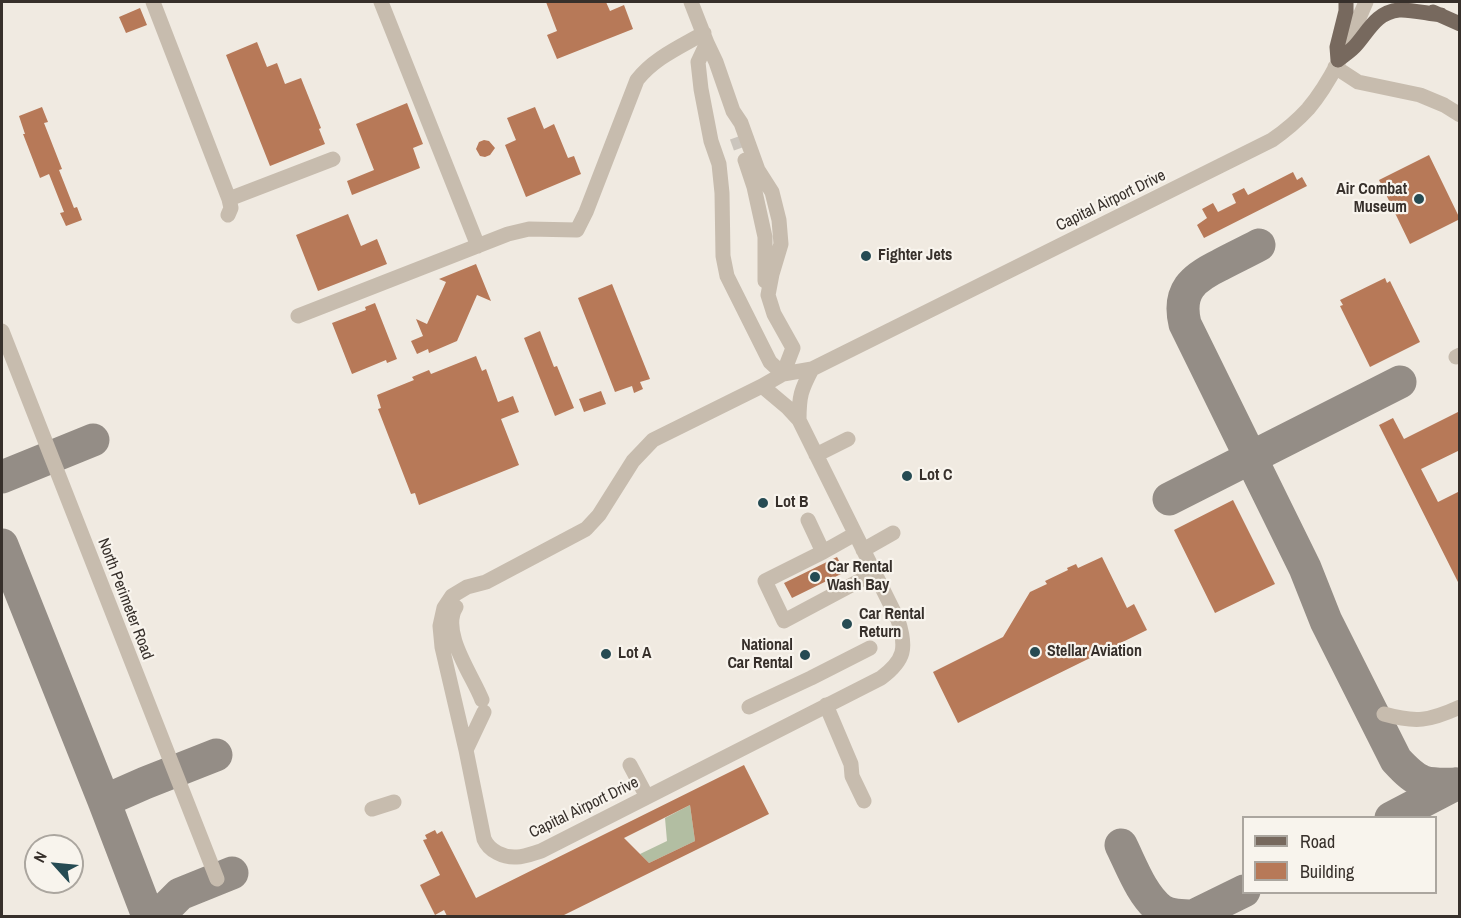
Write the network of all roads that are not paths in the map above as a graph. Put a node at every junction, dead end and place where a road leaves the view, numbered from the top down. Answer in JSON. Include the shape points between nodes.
{"nodes":[{"id":1,"x":153,"y":2,"type":"edge"},
{"id":2,"x":381,"y":2,"type":"edge"},
{"id":3,"x":691,"y":2,"type":"edge"},
{"id":4,"x":1346,"y":2,"type":"edge"},
{"id":5,"x":1366,"y":2,"type":"edge"},
{"id":6,"x":1408,"y":2,"type":"edge"},
{"id":7,"x":1441,"y":15,"type":"junction"},
{"id":8,"x":1460,"y":24,"type":"edge"},
{"id":9,"x":705,"y":38,"type":"junction"},
{"id":10,"x":1337,"y":63,"type":"junction"},
{"id":11,"x":733,"y":111,"type":"junction"},
{"id":12,"x":1460,"y":115,"type":"edge"},
{"id":13,"x":333,"y":159,"type":"dead end"},
{"id":14,"x":754,"y":171,"type":"junction"},
{"id":15,"x":721,"y":183,"type":"junction"},
{"id":16,"x":229,"y":199,"type":"junction"},
{"id":17,"x":228,"y":215,"type":"dead end"},
{"id":18,"x":478,"y":246,"type":"junction"},
{"id":19,"x":298,"y":316,"type":"dead end"},
{"id":20,"x":2,"y":331,"type":"edge"},
{"id":21,"x":784,"y":332,"type":"junction"},
{"id":22,"x":760,"y":342,"type":"junction"},
{"id":23,"x":812,"y":369,"type":"junction"},
{"id":24,"x":783,"y":374,"type":"junction"},
{"id":25,"x":762,"y":386,"type":"junction"},
{"id":26,"x":799,"y":420,"type":"junction"},
{"id":27,"x":848,"y":439,"type":"dead end"},
{"id":28,"x":816,"y":455,"type":"junction"},
{"id":29,"x":808,"y":519,"type":"dead end"},
{"id":30,"x":893,"y":533,"type":"dead end"},
{"id":31,"x":855,"y":534,"type":"junction"},
{"id":32,"x":863,"y":550,"type":"junction"},
{"id":33,"x":823,"y":552,"type":"junction"},
{"id":34,"x":874,"y":573,"type":"junction"},
{"id":35,"x":486,"y":582,"type":"junction"},
{"id":36,"x":870,"y":648,"type":"dead end"},
{"id":37,"x":826,"y":705,"type":"junction"},
{"id":38,"x":749,"y":706,"type":"dead end"},
{"id":39,"x":1460,"y":707,"type":"edge"},
{"id":40,"x":1384,"y":714,"type":"dead end"},
{"id":41,"x":466,"y":750,"type":"junction"},
{"id":42,"x":630,"y":765,"type":"dead end"},
{"id":43,"x":647,"y":797,"type":"junction"},
{"id":44,"x":864,"y":801,"type":"dead end"},
{"id":45,"x":394,"y":802,"type":"dead end"},
{"id":46,"x":372,"y":809,"type":"dead end"},
{"id":47,"x":217,"y":879,"type":"dead end"}],
"edges":[{"from":1,"to":16,"type":"street"},
{"from":2,"to":18,"type":"street"},
{"from":3,"to":9,"type":"street"},
{"from":4,"to":10,"type":"main road"},
{"from":5,"to":10,"type":"street","name":"Capital Airport Drive"},
{"from":6,"to":7,"type":"main road"},
{"from":7,"to":8,"type":"main road"},
{"from":7,"to":10,"type":"main road","via":[[1400,10],[1387,13]]},
{"from":9,"to":11,"type":"street"},
{"from":9,"to":15,"type":"street","via":[[698,62]]},
{"from":9,"to":18,"type":"street","via":[[654,62],[637,80],[577,230],[529,229]]},
{"from":10,"to":12,"type":"street","via":[[1358,82],[1420,95]]},
{"from":10,"to":23,"type":"street","name":"Capital Airport Drive","via":[[1307,110],[1272,140]]},
{"from":11,"to":14,"type":"street","via":[[741,123]]},
{"from":11,"to":14,"type":"street","via":[[734,128]]},
{"from":13,"to":16,"type":"street"},
{"from":14,"to":15,"type":"street","via":[[735,165],[728,168]]},
{"from":14,"to":21,"type":"street","via":[[772,192],[779,220],[781,244],[768,295]]},
{"from":15,"to":22,"type":"street","via":[[723,256],[728,276]]},
{"from":16,"to":17,"type":"street"},
{"from":18,"to":19,"type":"street"},
{"from":20,"to":47,"type":"street","name":"North Perimeter Road"},
{"from":21,"to":22,"type":"street","via":[[768,331]]},
{"from":21,"to":24,"type":"street","via":[[793,348]]},
{"from":22,"to":24,"type":"street","via":[[770,362]]},
{"from":23,"to":24,"type":"street","name":"Capital Airport Drive"},
{"from":23,"to":26,"type":"street","via":[[799,399]]},
{"from":24,"to":25,"type":"street","name":"Capital Airport Drive"},
{"from":25,"to":26,"type":"street","name":"Capital Airport Drive"},
{"from":25,"to":35,"type":"street","name":"Capital Airport Drive","via":[[653,440],[633,461],[586,529]]},
{"from":26,"to":28,"type":"street","name":"Capital Airport Drive"},
{"from":27,"to":28,"type":"street"},
{"from":28,"to":31,"type":"street","name":"Capital Airport Drive"},
{"from":29,"to":33,"type":"street"},
{"from":30,"to":32,"type":"street"},
{"from":31,"to":32,"type":"street","name":"Capital Airport Drive"},
{"from":31,"to":33,"type":"street"},
{"from":32,"to":34,"type":"street","name":"Capital Airport Drive"},
{"from":33,"to":34,"type":"street","via":[[765,581],[784,621]]},
{"from":34,"to":37,"type":"street","name":"Capital Airport Drive","via":[[898,620],[904,640],[902,653],[880,678]]},
{"from":35,"to":41,"type":"street","via":[[458,603],[451,617],[454,639],[483,706]]},
{"from":35,"to":41,"type":"street","name":"Capital Airport Drive","via":[[452,596],[440,626]]},
{"from":36,"to":38,"type":"street"},
{"from":37,"to":43,"type":"street","name":"Capital Airport Drive"},
{"from":37,"to":44,"type":"street"},
{"from":39,"to":40,"type":"street","via":[[1432,719]]},
{"from":41,"to":43,"type":"street","name":"Capital Airport Drive","via":[[484,838],[497,853],[517,857],[541,851]]},
{"from":42,"to":43,"type":"street"},
{"from":45,"to":46,"type":"street"}]}
